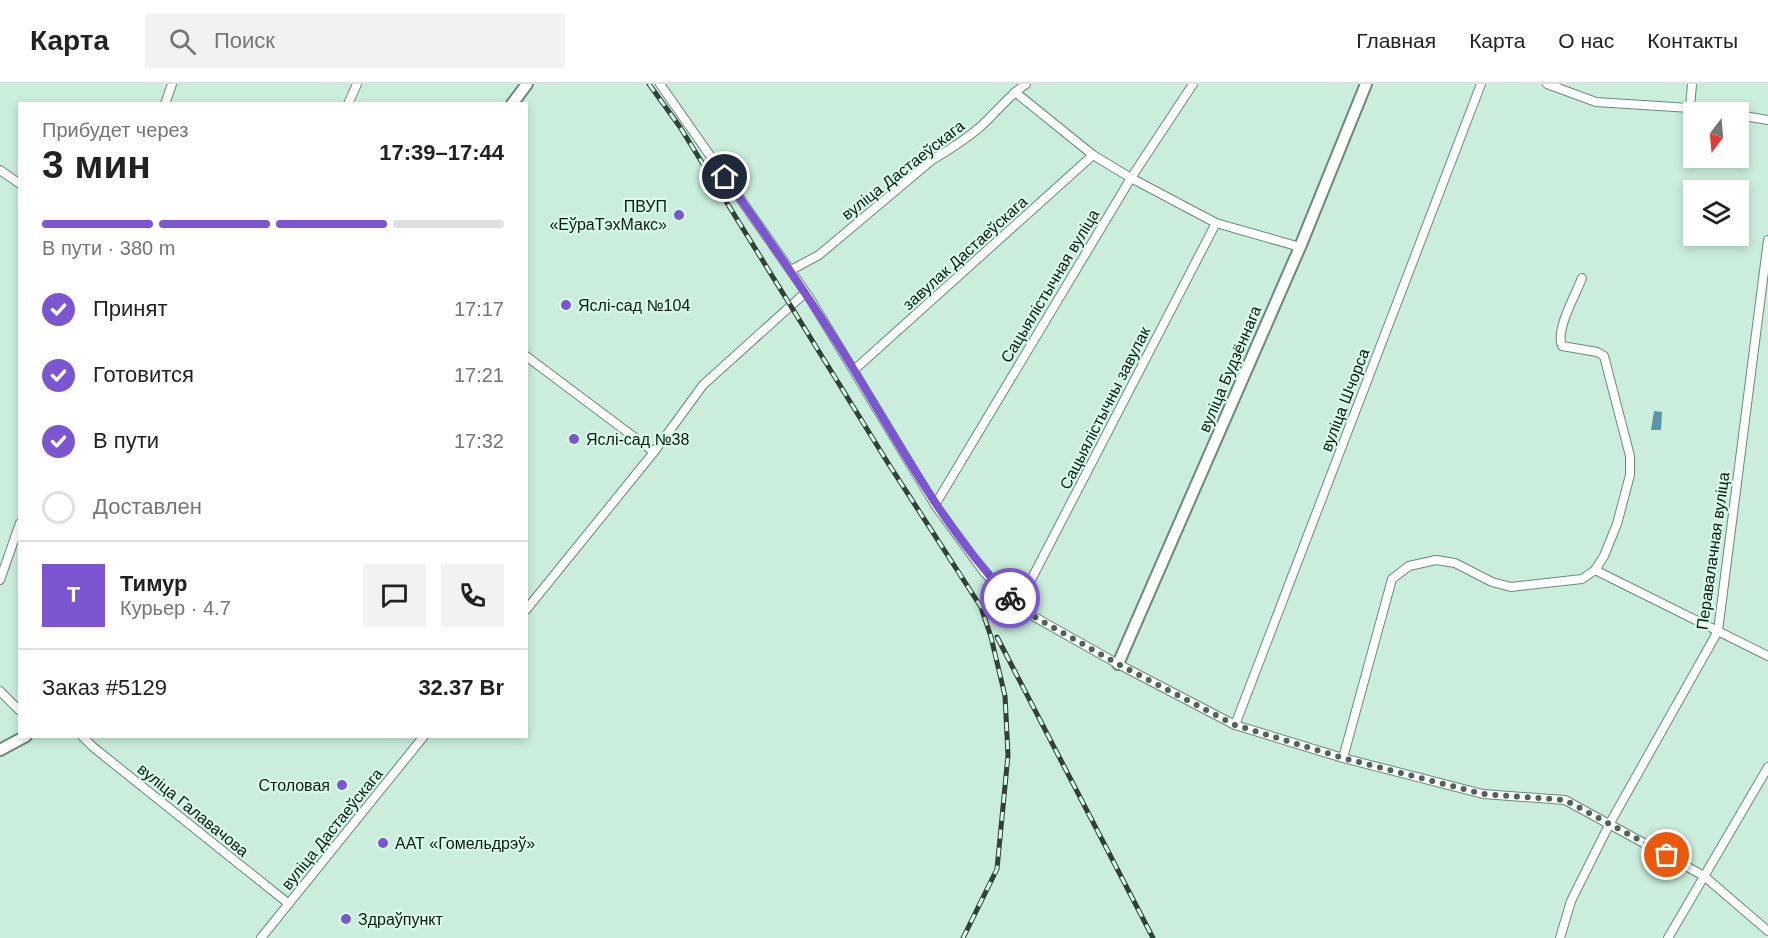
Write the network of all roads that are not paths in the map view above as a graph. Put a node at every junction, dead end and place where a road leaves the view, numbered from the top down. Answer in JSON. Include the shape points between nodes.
{"nodes":[{"id":1,"x":172,"y":84,"type":"edge"},
{"id":2,"x":357,"y":84,"type":"edge"},
{"id":3,"x":527,"y":84,"type":"edge"},
{"id":4,"x":660,"y":84,"type":"edge"},
{"id":5,"x":1026,"y":84,"type":"edge"},
{"id":6,"x":1193,"y":84,"type":"edge"},
{"id":7,"x":1366,"y":84,"type":"edge"},
{"id":8,"x":1481,"y":84,"type":"edge"},
{"id":9,"x":1546,"y":84,"type":"edge"},
{"id":10,"x":1692,"y":84,"type":"edge"},
{"id":11,"x":1015,"y":92,"type":"junction"},
{"id":12,"x":166,"y":102,"type":"edge"},
{"id":13,"x":349,"y":102,"type":"edge"},
{"id":14,"x":514,"y":102,"type":"edge"},
{"id":15,"x":1690,"y":102,"type":"edge"},
{"id":16,"x":1683,"y":108,"type":"edge"},
{"id":17,"x":1749,"y":116,"type":"edge"},
{"id":18,"x":1767,"y":118,"type":"edge"},
{"id":19,"x":1093,"y":155,"type":"junction"},
{"id":20,"x":0,"y":170,"type":"edge"},
{"id":21,"x":1131,"y":178,"type":"junction"},
{"id":22,"x":18,"y":183,"type":"edge"},
{"id":23,"x":1216,"y":223,"type":"junction"},
{"id":24,"x":1768,"y":240,"type":"edge"},
{"id":25,"x":1300,"y":247,"type":"junction"},
{"id":26,"x":791,"y":270,"type":"junction"},
{"id":27,"x":1582,"y":278,"type":"dead end"},
{"id":28,"x":807,"y":295,"type":"junction"},
{"id":29,"x":528,"y":358,"type":"edge"},
{"id":30,"x":854,"y":370,"type":"junction"},
{"id":31,"x":654,"y":452,"type":"junction"},
{"id":32,"x":935,"y":505,"type":"junction"},
{"id":33,"x":18,"y":529,"type":"edge"},
{"id":34,"x":1595,"y":570,"type":"junction"},
{"id":35,"x":0,"y":580,"type":"edge"},
{"id":36,"x":1017,"y":607,"type":"junction"},
{"id":37,"x":528,"y":608,"type":"edge"},
{"id":38,"x":1718,"y":631,"type":"junction"},
{"id":39,"x":1768,"y":656,"type":"edge"},
{"id":40,"x":1118,"y":664,"type":"junction"},
{"id":41,"x":0,"y":691,"type":"edge"},
{"id":42,"x":18,"y":709,"type":"edge"},
{"id":43,"x":1235,"y":725,"type":"junction"},
{"id":44,"x":22,"y":738,"type":"edge"},
{"id":45,"x":84,"y":738,"type":"edge"},
{"id":46,"x":422,"y":738,"type":"edge"},
{"id":47,"x":0,"y":750,"type":"edge"},
{"id":48,"x":1343,"y":758,"type":"junction"},
{"id":49,"x":1768,"y":767,"type":"edge"},
{"id":50,"x":1610,"y":823,"type":"junction"},
{"id":51,"x":1704,"y":876,"type":"junction"},
{"id":52,"x":289,"y":904,"type":"junction"},
{"id":53,"x":1768,"y":931,"type":"edge"},
{"id":54,"x":261,"y":938,"type":"edge"},
{"id":55,"x":1560,"y":938,"type":"edge"},
{"id":56,"x":1668,"y":938,"type":"edge"}],
"edges":[{"from":1,"to":12,"type":"street"},
{"from":2,"to":13,"type":"street"},
{"from":3,"to":14,"type":"street"},
{"from":4,"to":26,"type":"street"},
{"from":5,"to":11,"type":"street","name":"вуліца Дастаеўскага"},
{"from":6,"to":21,"type":"street","name":"Сацыялістычная вуліца"},
{"from":7,"to":25,"type":"street","name":"вуліца Будзённага"},
{"from":8,"to":43,"type":"street","name":"вуліца Шчорса"},
{"from":9,"to":16,"type":"street","via":[[1596,102]]},
{"from":10,"to":15,"type":"street"},
{"from":11,"to":19,"type":"street"},
{"from":11,"to":26,"type":"street","name":"вуліца Дастаеўскага","via":[[981,126],[932,160],[819,255]]},
{"from":17,"to":18,"type":"street"},
{"from":19,"to":21,"type":"street"},
{"from":19,"to":30,"type":"street","name":"завулак Дастаеўскага"},
{"from":20,"to":22,"type":"street"},
{"from":21,"to":23,"type":"street"},
{"from":21,"to":32,"type":"street","name":"Сацыялістычная вуліца"},
{"from":23,"to":25,"type":"street"},
{"from":23,"to":36,"type":"street","name":"Сацыялістычны завулак"},
{"from":24,"to":38,"type":"street","name":"Перавалачная вуліца"},
{"from":25,"to":40,"type":"street","name":"вуліца Будзённага"},
{"from":26,"to":28,"type":"street"},
{"from":27,"to":34,"type":"street","via":[[1559,340],[1562,346],[1604,356],[1630,456],[1630,475],[1617,524]]},
{"from":28,"to":30,"type":"street"},
{"from":28,"to":31,"type":"street","via":[[703,385]]},
{"from":29,"to":31,"type":"street"},
{"from":30,"to":32,"type":"street"},
{"from":31,"to":37,"type":"street"},
{"from":32,"to":36,"type":"street","via":[[984,572]]},
{"from":33,"to":35,"type":"street"},
{"from":34,"to":38,"type":"street"},
{"from":34,"to":48,"type":"street","via":[[1582,579],[1511,587],[1455,563],[1436,560],[1409,566],[1392,579]]},
{"from":36,"to":40,"type":"street"},
{"from":38,"to":39,"type":"street"},
{"from":38,"to":50,"type":"street","name":"Перавалачная вуліца"},
{"from":40,"to":43,"type":"street"},
{"from":41,"to":42,"type":"street"},
{"from":43,"to":48,"type":"street"},
{"from":44,"to":47,"type":"street"},
{"from":45,"to":52,"type":"street","name":"вуліца Галавачова"},
{"from":46,"to":52,"type":"street","name":"вуліца Дастаеўскага"},
{"from":48,"to":50,"type":"street","via":[[1483,794],[1565,800]]},
{"from":49,"to":51,"type":"street"},
{"from":50,"to":51,"type":"street"},
{"from":50,"to":55,"type":"street","name":"Перавалачная вуліца","via":[[1571,901]]},
{"from":51,"to":53,"type":"street"},
{"from":51,"to":56,"type":"street"},
{"from":52,"to":54,"type":"street","name":"вуліца Дастаеўскага"}]}
